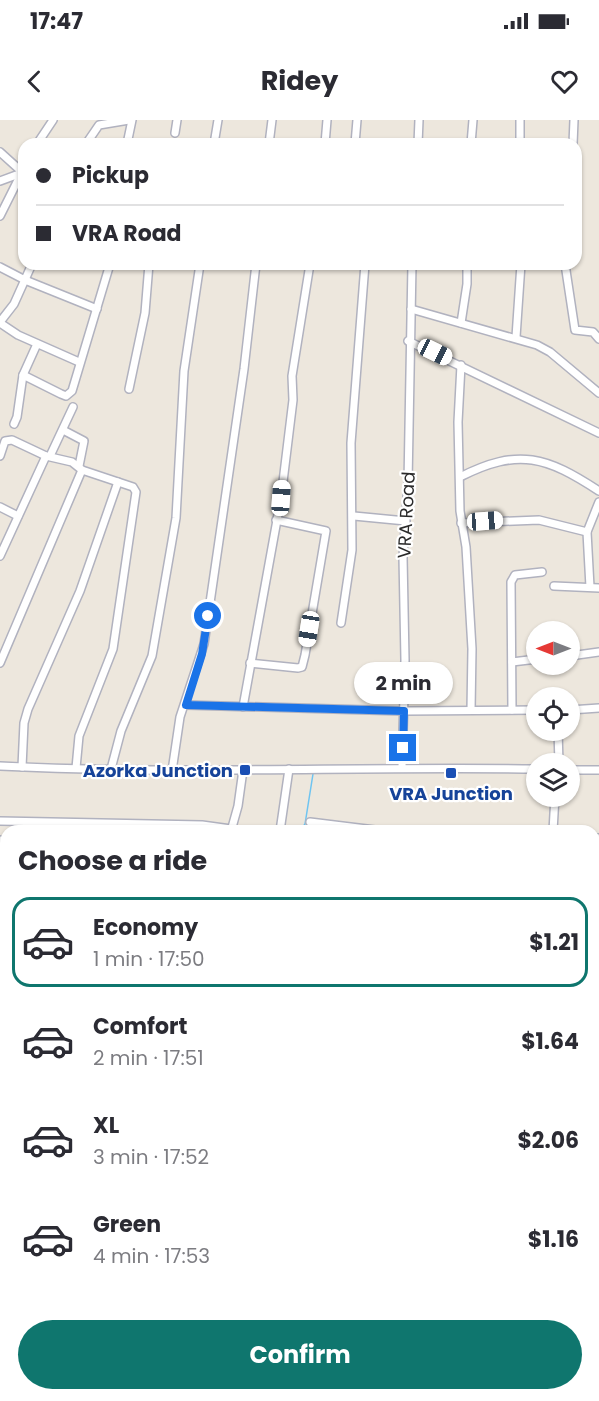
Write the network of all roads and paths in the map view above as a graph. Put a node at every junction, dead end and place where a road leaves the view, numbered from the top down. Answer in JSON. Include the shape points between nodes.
{"nodes":[{"id":1,"x":53,"y":120,"type":"edge"},
{"id":2,"x":130,"y":120,"type":"edge"},
{"id":3,"x":177,"y":120,"type":"edge"},
{"id":4,"x":218,"y":120,"type":"edge"},
{"id":5,"x":272,"y":120,"type":"edge"},
{"id":6,"x":327,"y":120,"type":"edge"},
{"id":7,"x":357,"y":120,"type":"edge"},
{"id":8,"x":419,"y":120,"type":"edge"},
{"id":9,"x":473,"y":120,"type":"edge"},
{"id":10,"x":520,"y":120,"type":"edge"},
{"id":11,"x":574,"y":120,"type":"edge"},
{"id":12,"x":175,"y":133,"type":"dead end"},
{"id":13,"x":41,"y":138,"type":"edge"},
{"id":14,"x":90,"y":138,"type":"edge"},
{"id":15,"x":128,"y":138,"type":"edge"},
{"id":16,"x":215,"y":138,"type":"edge"},
{"id":17,"x":270,"y":138,"type":"edge"},
{"id":18,"x":326,"y":138,"type":"edge"},
{"id":19,"x":356,"y":138,"type":"edge"},
{"id":20,"x":418,"y":138,"type":"edge"},
{"id":21,"x":472,"y":138,"type":"edge"},
{"id":22,"x":520,"y":138,"type":"edge"},
{"id":23,"x":573,"y":138,"type":"edge"},
{"id":24,"x":0,"y":152,"type":"edge"},
{"id":25,"x":18,"y":169,"type":"edge"},
{"id":26,"x":18,"y":173,"type":"edge"},
{"id":27,"x":18,"y":178,"type":"edge"},
{"id":28,"x":0,"y":181,"type":"edge"},
{"id":29,"x":0,"y":216,"type":"edge"},
{"id":30,"x":0,"y":267,"type":"edge"},
{"id":31,"x":29,"y":270,"type":"edge"},
{"id":32,"x":108,"y":270,"type":"edge"},
{"id":33,"x":149,"y":270,"type":"edge"},
{"id":34,"x":199,"y":270,"type":"edge"},
{"id":35,"x":255,"y":270,"type":"edge"},
{"id":36,"x":309,"y":270,"type":"edge"},
{"id":37,"x":364,"y":270,"type":"edge"},
{"id":38,"x":412,"y":270,"type":"edge"},
{"id":39,"x":467,"y":270,"type":"edge"},
{"id":40,"x":521,"y":270,"type":"edge"},
{"id":41,"x":566,"y":270,"type":"edge"},
{"id":42,"x":25,"y":280,"type":"junction"},
{"id":43,"x":97,"y":309,"type":"junction"},
{"id":44,"x":411,"y":309,"type":"junction"},
{"id":45,"x":0,"y":322,"type":"edge"},
{"id":46,"x":461,"y":323,"type":"junction"},
{"id":47,"x":516,"y":337,"type":"junction"},
{"id":48,"x":599,"y":339,"type":"edge"},
{"id":49,"x":408,"y":341,"type":"junction"},
{"id":50,"x":37,"y":344,"type":"junction"},
{"id":51,"x":79,"y":362,"type":"junction"},
{"id":52,"x":461,"y":365,"type":"junction"},
{"id":53,"x":23,"y":375,"type":"junction"},
{"id":54,"x":129,"y":389,"type":"dead end"},
{"id":55,"x":599,"y":393,"type":"edge"},
{"id":56,"x":73,"y":407,"type":"dead end"},
{"id":57,"x":14,"y":424,"type":"dead end"},
{"id":58,"x":63,"y":430,"type":"junction"},
{"id":59,"x":599,"y":433,"type":"edge"},
{"id":60,"x":0,"y":456,"type":"edge"},
{"id":61,"x":48,"y":456,"type":"junction"},
{"id":62,"x":80,"y":468,"type":"junction"},
{"id":63,"x":460,"y":477,"type":"junction"},
{"id":64,"x":118,"y":482,"type":"junction"},
{"id":65,"x":599,"y":491,"type":"edge"},
{"id":66,"x":599,"y":502,"type":"edge"},
{"id":67,"x":0,"y":507,"type":"edge"},
{"id":68,"x":18,"y":516,"type":"junction"},
{"id":69,"x":354,"y":516,"type":"junction"},
{"id":70,"x":276,"y":520,"type":"junction"},
{"id":71,"x":406,"y":521,"type":"junction"},
{"id":72,"x":461,"y":523,"type":"junction"},
{"id":73,"x":587,"y":532,"type":"junction"},
{"id":74,"x":0,"y":556,"type":"edge"},
{"id":75,"x":542,"y":572,"type":"dead end"},
{"id":76,"x":554,"y":586,"type":"dead end"},
{"id":77,"x":590,"y":587,"type":"junction"},
{"id":78,"x":599,"y":588,"type":"edge"},
{"id":79,"x":341,"y":622,"type":"dead end"},
{"id":80,"x":599,"y":652,"type":"edge"},
{"id":81,"x":580,"y":655,"type":"edge"},
{"id":82,"x":526,"y":660,"type":"edge"},
{"id":83,"x":512,"y":662,"type":"junction"},
{"id":84,"x":0,"y":663,"type":"edge"},
{"id":85,"x":250,"y":663,"type":"junction"},
{"id":86,"x":186,"y":705,"type":"junction"},
{"id":87,"x":243,"y":708,"type":"junction"},
{"id":88,"x":599,"y":708,"type":"edge"},
{"id":89,"x":580,"y":709,"type":"edge"},
{"id":90,"x":471,"y":710,"type":"junction"},
{"id":91,"x":512,"y":710,"type":"junction"},
{"id":92,"x":526,"y":710,"type":"edge"},
{"id":93,"x":404,"y":711,"type":"junction"},
{"id":94,"x":0,"y":766,"type":"edge"},
{"id":95,"x":22,"y":766,"type":"junction"},
{"id":96,"x":402,"y":767,"type":"junction"},
{"id":97,"x":76,"y":768,"type":"junction"},
{"id":98,"x":111,"y":769,"type":"junction"},
{"id":99,"x":289,"y":769,"type":"junction"},
{"id":100,"x":526,"y":769,"type":"edge"},
{"id":101,"x":243,"y":770,"type":"junction"},
{"id":102,"x":580,"y":770,"type":"edge"},
{"id":103,"x":599,"y":770,"type":"edge"},
{"id":104,"x":172,"y":771,"type":"junction"},
{"id":105,"x":554,"y":807,"type":"edge"},
{"id":106,"x":0,"y":821,"type":"edge"},
{"id":107,"x":310,"y":822,"type":"dead end"},
{"id":108,"x":202,"y":825,"type":"edge"},
{"id":109,"x":232,"y":825,"type":"edge"},
{"id":110,"x":281,"y":825,"type":"edge"},
{"id":111,"x":334,"y":825,"type":"edge"},
{"id":112,"x":553,"y":825,"type":"edge"}],
"edges":[{"from":1,"to":13,"type":"street"},
{"from":2,"to":14,"type":"street","via":[[99,125]]},
{"from":2,"to":15,"type":"street"},
{"from":3,"to":12,"type":"street"},
{"from":4,"to":16,"type":"street"},
{"from":5,"to":17,"type":"street"},
{"from":6,"to":18,"type":"street"},
{"from":7,"to":19,"type":"street"},
{"from":8,"to":20,"type":"street"},
{"from":9,"to":21,"type":"street"},
{"from":10,"to":22,"type":"street"},
{"from":11,"to":23,"type":"street"},
{"from":24,"to":25,"type":"street"},
{"from":26,"to":28,"type":"street"},
{"from":27,"to":29,"type":"street"},
{"from":30,"to":42,"type":"street"},
{"from":31,"to":42,"type":"street"},
{"from":32,"to":43,"type":"street"},
{"from":33,"to":54,"type":"street"},
{"from":34,"to":98,"type":"street","via":[[184,370],[176,518],[152,656],[121,731]]},
{"from":35,"to":86,"type":"street","via":[[204,644]]},
{"from":36,"to":70,"type":"street","via":[[292,376],[290,430]]},
{"from":37,"to":69,"type":"street","via":[[351,442]]},
{"from":38,"to":44,"type":"street","name":"VRA Road"},
{"from":39,"to":46,"type":"street"},
{"from":40,"to":47,"type":"street"},
{"from":41,"to":48,"type":"street","via":[[574,330],[593,332]]},
{"from":42,"to":43,"type":"street"},
{"from":42,"to":45,"type":"street"},
{"from":43,"to":51,"type":"street"},
{"from":44,"to":46,"type":"street"},
{"from":44,"to":49,"type":"street","name":"VRA Road"},
{"from":45,"to":50,"type":"street"},
{"from":46,"to":47,"type":"street"},
{"from":47,"to":55,"type":"street","via":[[550,352]]},
{"from":49,"to":52,"type":"street"},
{"from":49,"to":71,"type":"street","name":"VRA Road"},
{"from":50,"to":51,"type":"street"},
{"from":50,"to":53,"type":"street"},
{"from":51,"to":53,"type":"street","via":[[72,391],[66,396]]},
{"from":52,"to":59,"type":"street"},
{"from":52,"to":63,"type":"street"},
{"from":53,"to":57,"type":"street"},
{"from":56,"to":58,"type":"street"},
{"from":58,"to":61,"type":"street"},
{"from":58,"to":62,"type":"street","via":[[84,441]]},
{"from":60,"to":61,"type":"street","via":[[8,439]]},
{"from":61,"to":62,"type":"street"},
{"from":61,"to":68,"type":"street"},
{"from":62,"to":64,"type":"street"},
{"from":62,"to":84,"type":"street"},
{"from":63,"to":65,"type":"street","via":[[500,463],[535,460],[563,468]]},
{"from":63,"to":72,"type":"street"},
{"from":64,"to":95,"type":"street","via":[[80,591],[28,709]]},
{"from":64,"to":97,"type":"street","via":[[135,489],[136,504],[113,649],[80,736]]},
{"from":66,"to":73,"type":"street"},
{"from":67,"to":68,"type":"street"},
{"from":68,"to":74,"type":"street"},
{"from":69,"to":71,"type":"street"},
{"from":69,"to":79,"type":"street"},
{"from":70,"to":85,"type":"street"},
{"from":70,"to":85,"type":"street","via":[[326,531],[305,655],[302,667],[298,668]]},
{"from":71,"to":93,"type":"street","name":"VRA Road"},
{"from":72,"to":73,"type":"street","via":[[539,520]]},
{"from":72,"to":90,"type":"street","via":[[472,649]]},
{"from":73,"to":77,"type":"street"},
{"from":75,"to":83,"type":"street","via":[[515,575],[512,582]]},
{"from":76,"to":77,"type":"street"},
{"from":77,"to":78,"type":"street"},
{"from":80,"to":81,"type":"street"},
{"from":82,"to":83,"type":"street"},
{"from":83,"to":91,"type":"street"},
{"from":85,"to":87,"type":"street"},
{"from":86,"to":87,"type":"street"},
{"from":86,"to":104,"type":"street","via":[[180,717]]},
{"from":87,"to":93,"type":"street"},
{"from":88,"to":89,"type":"street"},
{"from":90,"to":91,"type":"street"},
{"from":90,"to":93,"type":"street"},
{"from":91,"to":92,"type":"street"},
{"from":93,"to":96,"type":"street","name":"VRA Road"},
{"from":94,"to":95,"type":"street"},
{"from":95,"to":97,"type":"street"},
{"from":96,"to":99,"type":"street"},
{"from":96,"to":100,"type":"street"},
{"from":97,"to":98,"type":"street"},
{"from":98,"to":104,"type":"street"},
{"from":99,"to":101,"type":"street"},
{"from":99,"to":110,"type":"street"},
{"from":101,"to":104,"type":"street"},
{"from":101,"to":109,"type":"street"},
{"from":102,"to":103,"type":"street"},
{"from":105,"to":112,"type":"street"},
{"from":106,"to":108,"type":"street"},
{"from":107,"to":111,"type":"street"}]}
